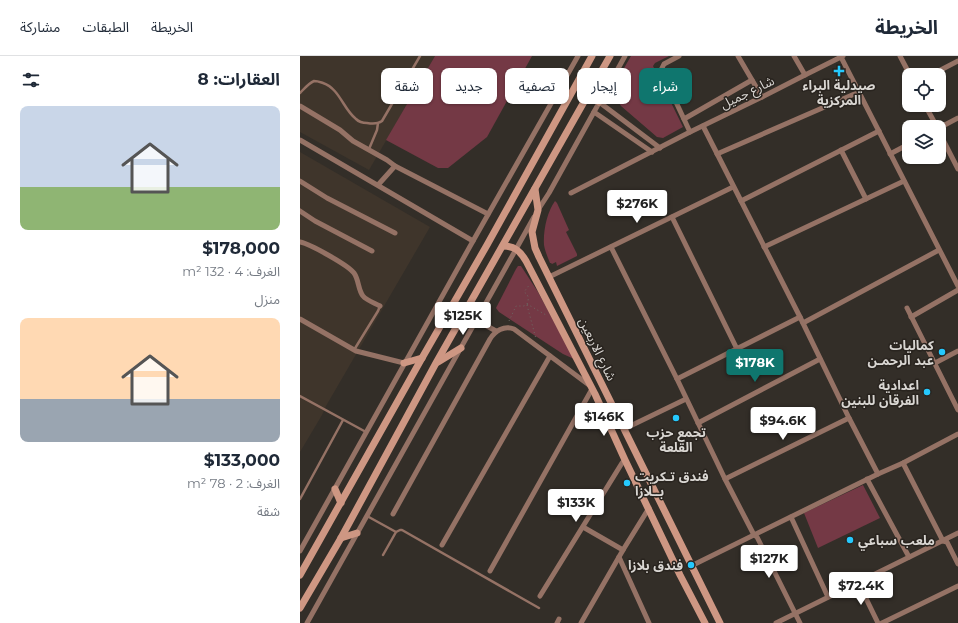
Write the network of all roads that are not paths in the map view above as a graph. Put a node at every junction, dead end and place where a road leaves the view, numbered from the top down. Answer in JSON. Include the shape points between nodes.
{"nodes":[{"id":1,"x":420,"y":56,"type":"edge"},
{"id":2,"x":578,"y":56,"type":"edge"},
{"id":3,"x":592,"y":56,"type":"edge"},
{"id":4,"x":610,"y":56,"type":"edge"},
{"id":5,"x":625,"y":56,"type":"edge"},
{"id":6,"x":679,"y":56,"type":"edge"},
{"id":7,"x":738,"y":56,"type":"edge"},
{"id":8,"x":794,"y":56,"type":"edge"},
{"id":9,"x":842,"y":56,"type":"edge"},
{"id":10,"x":900,"y":56,"type":"edge"},
{"id":11,"x":958,"y":61,"type":"edge"},
{"id":12,"x":604,"y":68,"type":"edge"},
{"id":13,"x":618,"y":68,"type":"edge"},
{"id":14,"x":906,"y":68,"type":"edge"},
{"id":15,"x":944,"y":68,"type":"edge"},
{"id":16,"x":805,"y":75,"type":"junction"},
{"id":17,"x":752,"y":80,"type":"junction"},
{"id":18,"x":859,"y":92,"type":"junction"},
{"id":19,"x":300,"y":93,"type":"edge"},
{"id":20,"x":762,"y":98,"type":"junction"},
{"id":21,"x":584,"y":104,"type":"edge"},
{"id":22,"x":598,"y":104,"type":"edge"},
{"id":23,"x":602,"y":104,"type":"edge"},
{"id":24,"x":300,"y":106,"type":"edge"},
{"id":25,"x":594,"y":112,"type":"junction"},
{"id":26,"x":958,"y":118,"type":"edge"},
{"id":27,"x":684,"y":119,"type":"junction"},
{"id":28,"x":378,"y":123,"type":"junction"},
{"id":29,"x":946,"y":123,"type":"edge"},
{"id":30,"x":703,"y":126,"type":"junction"},
{"id":31,"x":879,"y":131,"type":"junction"},
{"id":32,"x":690,"y":132,"type":"junction"},
{"id":33,"x":300,"y":140,"type":"edge"},
{"id":34,"x":946,"y":146,"type":"edge"},
{"id":35,"x":660,"y":148,"type":"junction"},
{"id":36,"x":902,"y":148,"type":"edge"},
{"id":37,"x":369,"y":149,"type":"junction"},
{"id":38,"x":841,"y":150,"type":"junction"},
{"id":39,"x":652,"y":152,"type":"junction"},
{"id":40,"x":717,"y":154,"type":"junction"},
{"id":41,"x":890,"y":154,"type":"junction"},
{"id":42,"x":395,"y":166,"type":"junction"},
{"id":43,"x":958,"y":169,"type":"edge"},
{"id":44,"x":300,"y":181,"type":"edge"},
{"id":45,"x":904,"y":181,"type":"junction"},
{"id":46,"x":378,"y":185,"type":"junction"},
{"id":47,"x":733,"y":187,"type":"junction"},
{"id":48,"x":535,"y":189,"type":"junction"},
{"id":49,"x":571,"y":194,"type":"dead end"},
{"id":50,"x":866,"y":199,"type":"junction"},
{"id":51,"x":741,"y":201,"type":"junction"},
{"id":52,"x":538,"y":210,"type":"junction"},
{"id":53,"x":300,"y":211,"type":"edge"},
{"id":54,"x":488,"y":214,"type":"junction"},
{"id":55,"x":672,"y":217,"type":"junction"},
{"id":56,"x":395,"y":233,"type":"dead end"},
{"id":57,"x":473,"y":241,"type":"junction"},
{"id":58,"x":300,"y":242,"type":"edge"},
{"id":59,"x":503,"y":246,"type":"junction"},
{"id":60,"x":611,"y":247,"type":"junction"},
{"id":61,"x":764,"y":247,"type":"junction"},
{"id":62,"x":516,"y":249,"type":"junction"},
{"id":63,"x":939,"y":250,"type":"junction"},
{"id":64,"x":372,"y":252,"type":"dead end"},
{"id":65,"x":549,"y":278,"type":"junction"},
{"id":66,"x":958,"y":286,"type":"edge"},
{"id":67,"x":958,"y":290,"type":"edge"},
{"id":68,"x":380,"y":306,"type":"joint"},
{"id":69,"x":906,"y":308,"type":"dead end"},
{"id":70,"x":800,"y":317,"type":"junction"},
{"id":71,"x":911,"y":317,"type":"junction"},
{"id":72,"x":300,"y":319,"type":"edge"},
{"id":73,"x":476,"y":320,"type":"junction"},
{"id":74,"x":803,"y":323,"type":"junction"},
{"id":75,"x":496,"y":331,"type":"junction"},
{"id":76,"x":461,"y":348,"type":"junction"},
{"id":77,"x":737,"y":349,"type":"junction"},
{"id":78,"x":354,"y":350,"type":"junction"},
{"id":79,"x":958,"y":351,"type":"edge"},
{"id":80,"x":550,"y":356,"type":"junction"},
{"id":81,"x":422,"y":358,"type":"junction"},
{"id":82,"x":820,"y":359,"type":"junction"},
{"id":83,"x":404,"y":363,"type":"junction"},
{"id":84,"x":436,"y":363,"type":"junction"},
{"id":85,"x":935,"y":363,"type":"junction"},
{"id":86,"x":677,"y":379,"type":"junction"},
{"id":87,"x":592,"y":389,"type":"junction"},
{"id":88,"x":604,"y":390,"type":"junction"},
{"id":89,"x":300,"y":396,"type":"edge"},
{"id":90,"x":686,"y":399,"type":"junction"},
{"id":91,"x":958,"y":410,"type":"edge"},
{"id":92,"x":849,"y":418,"type":"junction"},
{"id":93,"x":344,"y":420,"type":"junction"},
{"id":94,"x":698,"y":422,"type":"junction"},
{"id":95,"x":624,"y":429,"type":"junction"},
{"id":96,"x":366,"y":432,"type":"junction"},
{"id":97,"x":958,"y":434,"type":"edge"},
{"id":98,"x":625,"y":460,"type":"junction"},
{"id":99,"x":903,"y":463,"type":"junction"},
{"id":100,"x":878,"y":474,"type":"junction"},
{"id":101,"x":725,"y":479,"type":"junction"},
{"id":102,"x":868,"y":479,"type":"junction"},
{"id":103,"x":335,"y":489,"type":"junction"},
{"id":104,"x":300,"y":499,"type":"edge"},
{"id":105,"x":341,"y":503,"type":"junction"},
{"id":106,"x":649,"y":508,"type":"junction"},
{"id":107,"x":393,"y":514,"type":"dead end"},
{"id":108,"x":367,"y":516,"type":"junction"},
{"id":109,"x":791,"y":517,"type":"junction"},
{"id":110,"x":583,"y":527,"type":"junction"},
{"id":111,"x":396,"y":532,"type":"junction"},
{"id":112,"x":357,"y":533,"type":"junction"},
{"id":113,"x":958,"y":533,"type":"edge"},
{"id":114,"x":754,"y":535,"type":"junction"},
{"id":115,"x":341,"y":538,"type":"junction"},
{"id":116,"x":943,"y":541,"type":"junction"},
{"id":117,"x":442,"y":545,"type":"dead end"},
{"id":118,"x":623,"y":550,"type":"junction"},
{"id":119,"x":300,"y":551,"type":"edge"},
{"id":120,"x":383,"y":555,"type":"dead end"},
{"id":121,"x":619,"y":557,"type":"junction"},
{"id":122,"x":909,"y":557,"type":"junction"},
{"id":123,"x":958,"y":564,"type":"edge"},
{"id":124,"x":692,"y":566,"type":"junction"},
{"id":125,"x":490,"y":571,"type":"dead end"},
{"id":126,"x":300,"y":575,"type":"edge"},
{"id":127,"x":858,"y":582,"type":"junction"},
{"id":128,"x":958,"y":586,"type":"edge"},
{"id":129,"x":540,"y":596,"type":"dead end"},
{"id":130,"x":828,"y":597,"type":"junction"},
{"id":131,"x":300,"y":608,"type":"edge"},
{"id":132,"x":539,"y":608,"type":"dead end"},
{"id":133,"x":795,"y":613,"type":"junction"},
{"id":134,"x":646,"y":617,"type":"junction"},
{"id":135,"x":307,"y":623,"type":"edge"},
{"id":136,"x":581,"y":623,"type":"edge"},
{"id":137,"x":642,"y":623,"type":"edge"},
{"id":138,"x":649,"y":623,"type":"edge"},
{"id":139,"x":705,"y":623,"type":"edge"},
{"id":140,"x":720,"y":623,"type":"edge"},
{"id":141,"x":776,"y":623,"type":"edge"},
{"id":142,"x":800,"y":623,"type":"edge"},
{"id":143,"x":878,"y":623,"type":"edge"},
{"id":144,"x":882,"y":623,"type":"edge"}],
"edges":[{"from":1,"to":28,"type":"lane"},
{"from":2,"to":54,"type":"street"},
{"from":3,"to":81,"type":"main road"},
{"from":4,"to":12,"type":"main road"},
{"from":5,"to":13,"type":"street"},
{"from":6,"to":27,"type":"street","via":[[664,64],[661,70]]},
{"from":7,"to":17,"type":"street"},
{"from":8,"to":16,"type":"street"},
{"from":9,"to":16,"type":"street","name":"شارع جميل"},
{"from":9,"to":18,"type":"street"},
{"from":10,"to":14,"type":"street"},
{"from":11,"to":15,"type":"street"},
{"from":16,"to":20,"type":"street","name":"شارع جميل"},
{"from":17,"to":20,"type":"street"},
{"from":17,"to":27,"type":"street"},
{"from":18,"to":31,"type":"street"},
{"from":18,"to":40,"type":"street"},
{"from":19,"to":28,"type":"lane","via":[[311,83],[323,83],[333,88],[357,120]]},
{"from":20,"to":30,"type":"street","name":"شارع جميل"},
{"from":21,"to":48,"type":"main road"},
{"from":22,"to":25,"type":"street"},
{"from":23,"to":35,"type":"street"},
{"from":24,"to":37,"type":"street"},
{"from":25,"to":39,"type":"street"},
{"from":25,"to":52,"type":"street"},
{"from":26,"to":29,"type":"street"},
{"from":27,"to":32,"type":"street"},
{"from":28,"to":37,"type":"lane"},
{"from":30,"to":32,"type":"street","name":"شارع جميل"},
{"from":30,"to":40,"type":"street"},
{"from":31,"to":38,"type":"street"},
{"from":31,"to":41,"type":"street"},
{"from":32,"to":35,"type":"street","name":"شارع جميل"},
{"from":33,"to":46,"type":"street"},
{"from":34,"to":43,"type":"street"},
{"from":35,"to":39,"type":"street","name":"شارع جميل"},
{"from":36,"to":41,"type":"street"},
{"from":37,"to":42,"type":"street"},
{"from":38,"to":50,"type":"street"},
{"from":38,"to":51,"type":"street"},
{"from":39,"to":49,"type":"street","name":"شارع جميل"},
{"from":40,"to":47,"type":"street"},
{"from":41,"to":45,"type":"street"},
{"from":42,"to":46,"type":"street"},
{"from":42,"to":54,"type":"street"},
{"from":44,"to":56,"type":"street"},
{"from":45,"to":50,"type":"street"},
{"from":45,"to":63,"type":"street"},
{"from":46,"to":57,"type":"street"},
{"from":47,"to":51,"type":"street"},
{"from":47,"to":55,"type":"street"},
{"from":48,"to":52,"type":"main road","name":"شارع الاربعين"},
{"from":48,"to":59,"type":"main road"},
{"from":50,"to":61,"type":"street"},
{"from":51,"to":61,"type":"street"},
{"from":52,"to":62,"type":"street"},
{"from":52,"to":65,"type":"main road","name":"شارع الاربعين","via":[[532,232],[533,240]]},
{"from":53,"to":64,"type":"street"},
{"from":54,"to":57,"type":"street"},
{"from":55,"to":60,"type":"street"},
{"from":55,"to":77,"type":"street"},
{"from":57,"to":83,"type":"street"},
{"from":58,"to":68,"type":"street","via":[[310,245],[348,268],[356,276],[363,296]]},
{"from":59,"to":62,"type":"main road"},
{"from":59,"to":84,"type":"main road"},
{"from":60,"to":65,"type":"street"},
{"from":60,"to":86,"type":"street"},
{"from":61,"to":70,"type":"street"},
{"from":62,"to":73,"type":"street"},
{"from":62,"to":87,"type":"main road","name":"شارع الاربعين","via":[[535,277]]},
{"from":63,"to":66,"type":"street"},
{"from":63,"to":74,"type":"street"},
{"from":65,"to":88,"type":"main road","name":"شارع الاربعين"},
{"from":67,"to":71,"type":"street"},
{"from":68,"to":78,"type":"lane"},
{"from":69,"to":71,"type":"street"},
{"from":70,"to":74,"type":"street"},
{"from":70,"to":77,"type":"street"},
{"from":71,"to":85,"type":"street"},
{"from":72,"to":78,"type":"street"},
{"from":73,"to":75,"type":"street"},
{"from":73,"to":76,"type":"street"},
{"from":74,"to":82,"type":"street"},
{"from":75,"to":80,"type":"street","via":[[514,329]]},
{"from":75,"to":107,"type":"street"},
{"from":76,"to":84,"type":"main road"},
{"from":76,"to":108,"type":"street"},
{"from":77,"to":86,"type":"street"},
{"from":78,"to":83,"type":"street"},
{"from":79,"to":85,"type":"street"},
{"from":80,"to":87,"type":"street"},
{"from":80,"to":117,"type":"street"},
{"from":81,"to":83,"type":"main road"},
{"from":81,"to":105,"type":"main road"},
{"from":82,"to":92,"type":"street"},
{"from":82,"to":94,"type":"street"},
{"from":83,"to":96,"type":"street"},
{"from":84,"to":115,"type":"main road"},
{"from":85,"to":91,"type":"street"},
{"from":86,"to":90,"type":"street"},
{"from":87,"to":88,"type":"main road"},
{"from":87,"to":98,"type":"main road","name":"شارع الاربعين"},
{"from":87,"to":125,"type":"street"},
{"from":88,"to":95,"type":"main road","name":"شارع الاربعين"},
{"from":89,"to":93,"type":"lane"},
{"from":90,"to":94,"type":"street"},
{"from":90,"to":95,"type":"street"},
{"from":92,"to":100,"type":"street"},
{"from":92,"to":101,"type":"street"},
{"from":93,"to":96,"type":"lane"},
{"from":93,"to":104,"type":"lane"},
{"from":94,"to":101,"type":"street"},
{"from":95,"to":124,"type":"main road","name":"شارع الاربعين"},
{"from":96,"to":103,"type":"street"},
{"from":97,"to":99,"type":"street"},
{"from":98,"to":106,"type":"main road","name":"شارع الاربعين"},
{"from":98,"to":110,"type":"street"},
{"from":99,"to":100,"type":"street"},
{"from":99,"to":116,"type":"street"},
{"from":100,"to":102,"type":"street"},
{"from":101,"to":114,"type":"street"},
{"from":102,"to":109,"type":"street"},
{"from":102,"to":122,"type":"street"},
{"from":103,"to":105,"type":"main road"},
{"from":103,"to":119,"type":"street"},
{"from":105,"to":126,"type":"main road"},
{"from":106,"to":118,"type":"street"},
{"from":106,"to":139,"type":"main road","name":"شارع الاربعين"},
{"from":108,"to":111,"type":"lane"},
{"from":108,"to":112,"type":"street"},
{"from":109,"to":114,"type":"street"},
{"from":109,"to":130,"type":"street"},
{"from":110,"to":118,"type":"street"},
{"from":110,"to":129,"type":"street"},
{"from":111,"to":120,"type":"lane"},
{"from":111,"to":132,"type":"lane","via":[[402,530]]},
{"from":112,"to":115,"type":"main road"},
{"from":112,"to":135,"type":"street"},
{"from":113,"to":116,"type":"street"},
{"from":114,"to":124,"type":"street"},
{"from":114,"to":133,"type":"street"},
{"from":115,"to":131,"type":"main road"},
{"from":116,"to":122,"type":"street"},
{"from":116,"to":123,"type":"street","via":[[947,542]]},
{"from":118,"to":121,"type":"street"},
{"from":121,"to":134,"type":"street"},
{"from":121,"to":136,"type":"street"},
{"from":122,"to":127,"type":"street"},
{"from":124,"to":140,"type":"main road","name":"شارع الاربعين"},
{"from":127,"to":130,"type":"street"},
{"from":127,"to":143,"type":"street"},
{"from":128,"to":144,"type":"street"},
{"from":130,"to":133,"type":"street"},
{"from":133,"to":141,"type":"street"},
{"from":133,"to":142,"type":"street"},
{"from":134,"to":137,"type":"street"},
{"from":134,"to":138,"type":"street"}]}
